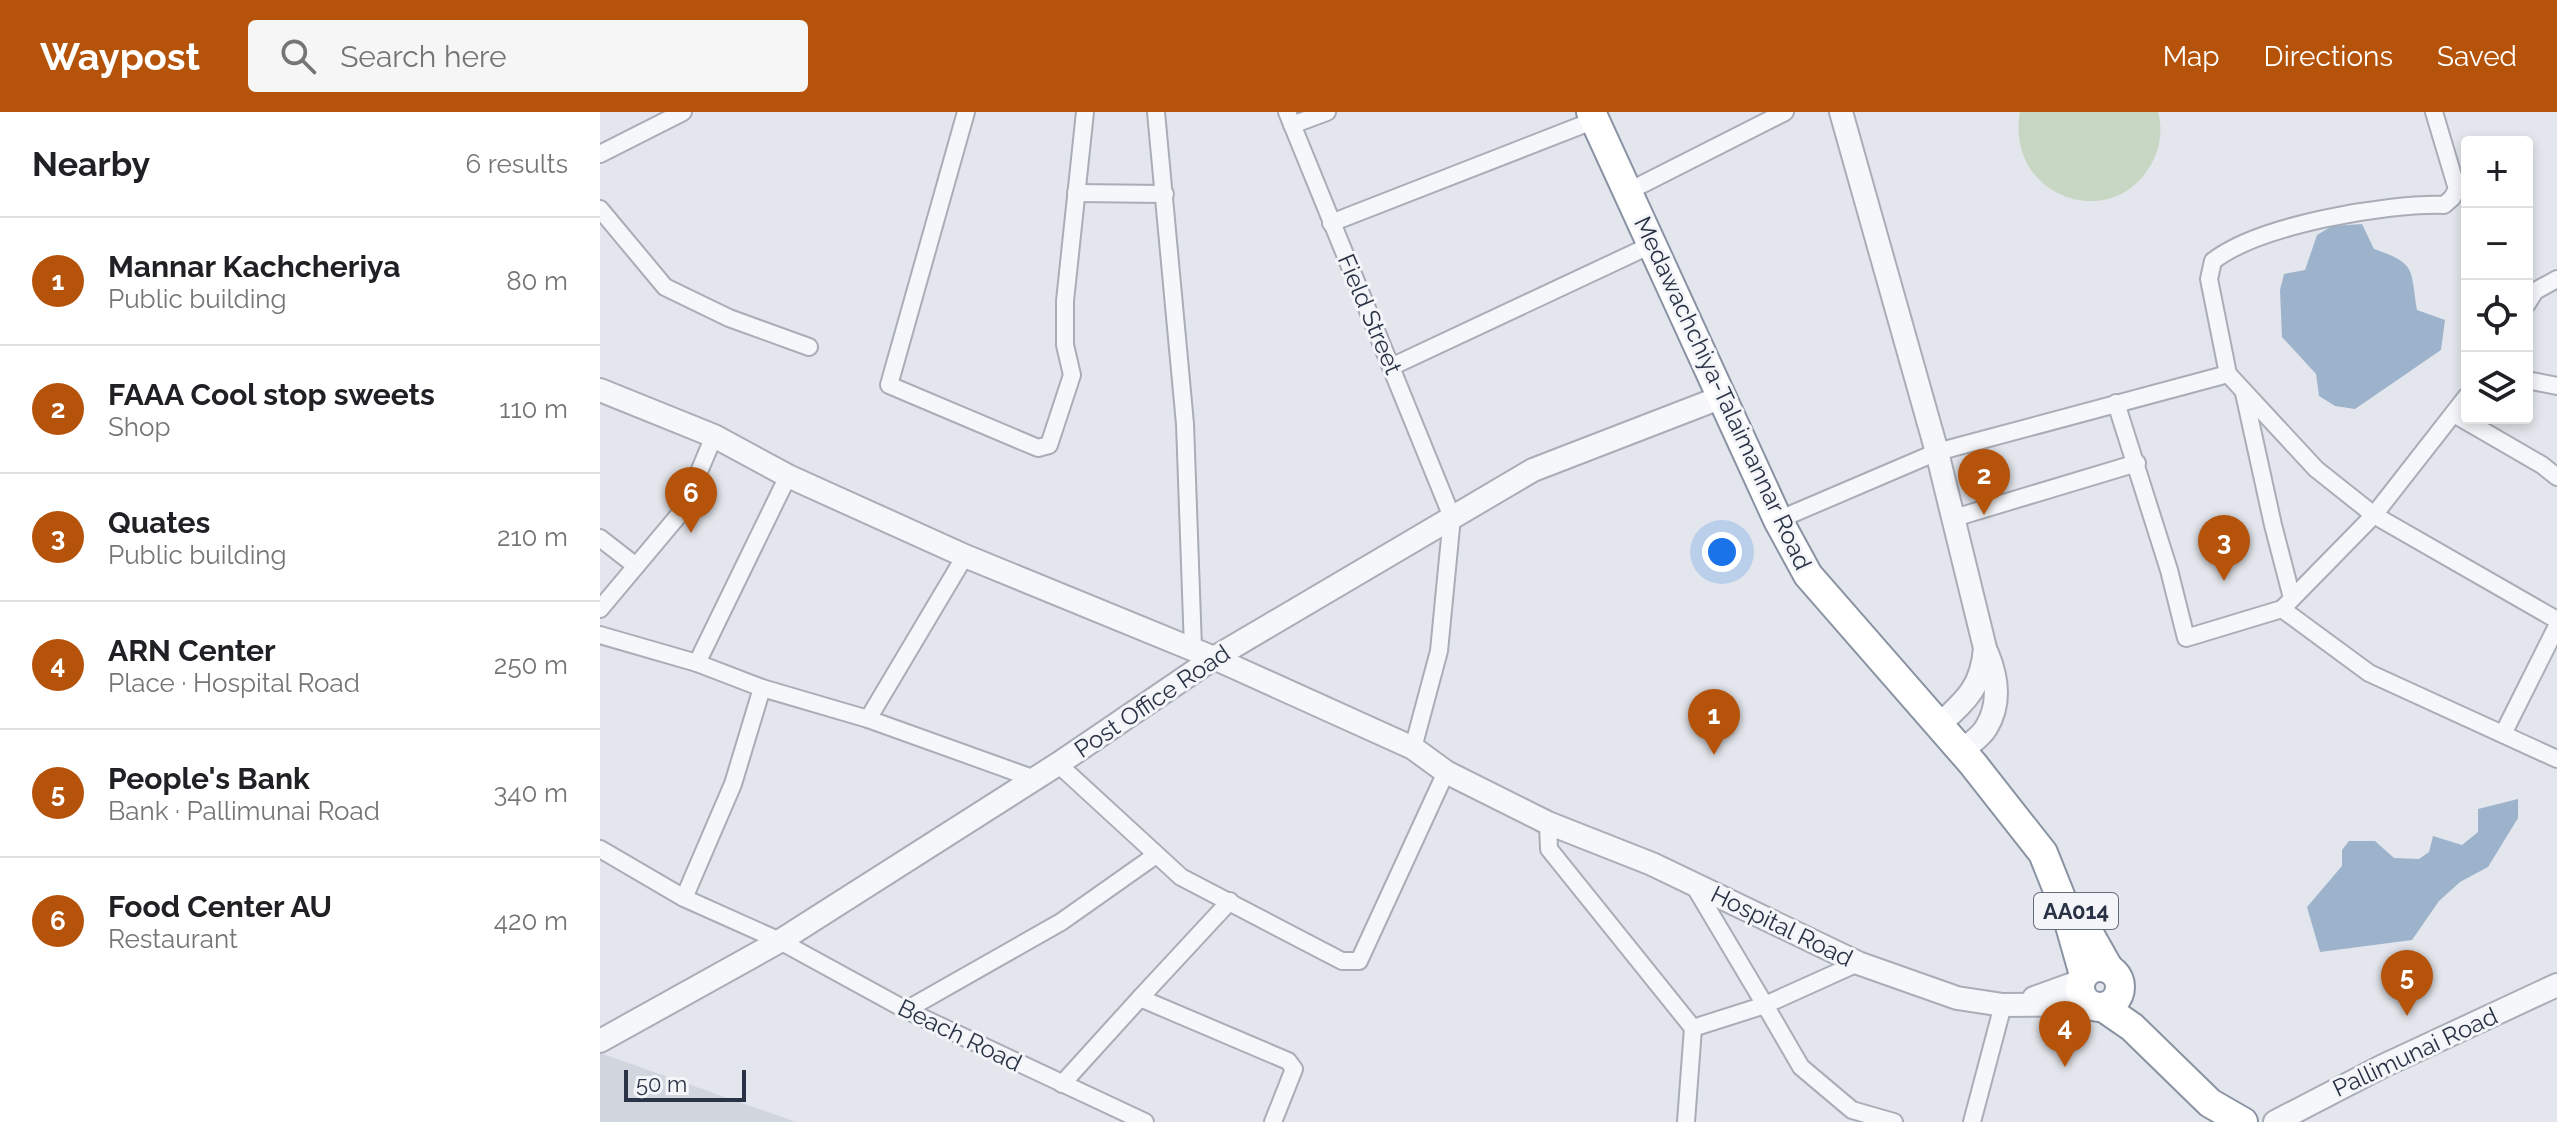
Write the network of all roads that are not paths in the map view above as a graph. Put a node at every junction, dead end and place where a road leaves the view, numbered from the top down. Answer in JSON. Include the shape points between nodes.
{"nodes":[{"id":1,"x":683,"y":112,"type":"edge"},
{"id":2,"x":966,"y":112,"type":"edge"},
{"id":3,"x":1085,"y":112,"type":"edge"},
{"id":4,"x":1156,"y":112,"type":"edge"},
{"id":5,"x":1327,"y":112,"type":"edge"},
{"id":6,"x":1785,"y":112,"type":"edge"},
{"id":7,"x":1841,"y":112,"type":"edge"},
{"id":8,"x":2434,"y":112,"type":"edge"},
{"id":9,"x":1593,"y":116,"type":"edge"},
{"id":10,"x":1290,"y":119,"type":"edge"},
{"id":11,"x":600,"y":154,"type":"edge"},
{"id":12,"x":1627,"y":192,"type":"junction"},
{"id":13,"x":1076,"y":193,"type":"junction"},
{"id":14,"x":1165,"y":194,"type":"junction"},
{"id":15,"x":600,"y":209,"type":"edge"},
{"id":16,"x":1331,"y":223,"type":"junction"},
{"id":17,"x":1651,"y":245,"type":"junction"},
{"id":18,"x":2557,"y":279,"type":"edge"},
{"id":19,"x":2533,"y":294,"type":"edge"},
{"id":20,"x":809,"y":347,"type":"dead end"},
{"id":21,"x":1393,"y":366,"type":"junction"},
{"id":22,"x":2228,"y":374,"type":"junction"},
{"id":23,"x":2533,"y":381,"type":"edge"},
{"id":24,"x":2557,"y":386,"type":"edge"},
{"id":25,"x":600,"y":390,"type":"edge"},
{"id":26,"x":2244,"y":392,"type":"junction"},
{"id":27,"x":1722,"y":397,"type":"junction"},
{"id":28,"x":2116,"y":403,"type":"junction"},
{"id":29,"x":2461,"y":404,"type":"edge"},
{"id":30,"x":2454,"y":414,"type":"junction"},
{"id":31,"x":714,"y":436,"type":"junction"},
{"id":32,"x":1937,"y":452,"type":"junction"},
{"id":33,"x":2137,"y":463,"type":"junction"},
{"id":34,"x":788,"y":476,"type":"junction"},
{"id":35,"x":2557,"y":477,"type":"edge"},
{"id":36,"x":2374,"y":515,"type":"junction"},
{"id":37,"x":1452,"y":517,"type":"junction"},
{"id":38,"x":1954,"y":518,"type":"junction"},
{"id":39,"x":1778,"y":520,"type":"junction"},
{"id":40,"x":600,"y":538,"type":"edge"},
{"id":41,"x":965,"y":556,"type":"junction"},
{"id":42,"x":636,"y":566,"type":"junction"},
{"id":43,"x":2287,"y":603,"type":"junction"},
{"id":44,"x":600,"y":609,"type":"edge"},
{"id":45,"x":2557,"y":620,"type":"edge"},
{"id":46,"x":2557,"y":626,"type":"edge"},
{"id":47,"x":600,"y":635,"type":"edge"},
{"id":48,"x":1193,"y":648,"type":"junction"},
{"id":49,"x":1985,"y":648,"type":"junction"},
{"id":50,"x":1214,"y":658,"type":"junction"},
{"id":51,"x":697,"y":663,"type":"junction"},
{"id":52,"x":762,"y":688,"type":"junction"},
{"id":53,"x":868,"y":719,"type":"junction"},
{"id":54,"x":1939,"y":725,"type":"junction"},
{"id":55,"x":2503,"y":734,"type":"junction"},
{"id":56,"x":1413,"y":748,"type":"junction"},
{"id":57,"x":1962,"y":751,"type":"junction"},
{"id":58,"x":2557,"y":759,"type":"edge"},
{"id":59,"x":1058,"y":764,"type":"junction"},
{"id":60,"x":1446,"y":772,"type":"junction"},
{"id":61,"x":1035,"y":779,"type":"junction"},
{"id":62,"x":1548,"y":823,"type":"junction"},
{"id":63,"x":600,"y":849,"type":"edge"},
{"id":64,"x":1156,"y":855,"type":"junction"},
{"id":65,"x":1692,"y":883,"type":"junction"},
{"id":66,"x":684,"y":898,"type":"junction"},
{"id":67,"x":1230,"y":901,"type":"junction"},
{"id":68,"x":780,"y":941,"type":"junction"},
{"id":69,"x":1858,"y":963,"type":"junction"},
{"id":70,"x":2557,"y":985,"type":"edge"},
{"id":71,"x":2098,"y":987,"type":"junction"},
{"id":72,"x":1140,"y":998,"type":"junction"},
{"id":73,"x":2012,"y":1004,"type":"junction"},
{"id":74,"x":1765,"y":1005,"type":"junction"},
{"id":75,"x":906,"y":1010,"type":"junction"},
{"id":76,"x":1693,"y":1028,"type":"junction"},
{"id":77,"x":2144,"y":1038,"type":"junction"},
{"id":78,"x":600,"y":1041,"type":"edge"},
{"id":79,"x":2186,"y":1081,"type":"junction"},
{"id":80,"x":1062,"y":1084,"type":"junction"},
{"id":81,"x":2207,"y":1112,"type":"edge"},
{"id":82,"x":1145,"y":1122,"type":"edge"},
{"id":83,"x":1273,"y":1122,"type":"edge"},
{"id":84,"x":1686,"y":1122,"type":"edge"},
{"id":85,"x":1894,"y":1122,"type":"edge"},
{"id":86,"x":1972,"y":1122,"type":"edge"},
{"id":87,"x":2243,"y":1122,"type":"edge"},
{"id":88,"x":2275,"y":1122,"type":"edge"}],
"edges":[{"from":1,"to":11,"type":"street"},
{"from":2,"to":13,"type":"street","via":[[889,385],[1038,448],[1049,445],[1072,375],[1065,345],[1065,301]]},
{"from":3,"to":13,"type":"street"},
{"from":4,"to":14,"type":"street"},
{"from":5,"to":10,"type":"street"},
{"from":6,"to":12,"type":"street"},
{"from":7,"to":32,"type":"street"},
{"from":8,"to":22,"type":"street","via":[[2457,189],[2444,205],[2370,209],[2320,220],[2248,243],[2213,261],[2209,279]]},
{"from":9,"to":12,"type":"highway","name":"Medawachchiya-Talaimannar Road","number":"AA014"},
{"from":9,"to":16,"type":"street"},
{"from":10,"to":16,"type":"street","name":"Field Street"},
{"from":12,"to":17,"type":"highway","name":"Medawachchiya-Talaimannar Road","number":"AA014"},
{"from":13,"to":14,"type":"street"},
{"from":14,"to":48,"type":"street","via":[[1185,424]]},
{"from":15,"to":20,"type":"street","via":[[665,287]]},
{"from":16,"to":21,"type":"street","name":"Field Street"},
{"from":17,"to":21,"type":"street"},
{"from":17,"to":27,"type":"highway","name":"Medawachchiya-Talaimannar Road","number":"AA014"},
{"from":18,"to":19,"type":"street"},
{"from":21,"to":37,"type":"street","name":"Field Street"},
{"from":22,"to":26,"type":"street"},
{"from":22,"to":28,"type":"street"},
{"from":23,"to":24,"type":"street"},
{"from":25,"to":31,"type":"street","name":"Hospital Road"},
{"from":26,"to":36,"type":"street","via":[[2316,469]]},
{"from":26,"to":43,"type":"street"},
{"from":27,"to":37,"type":"street","name":"Post Office Road","via":[[1533,470]]},
{"from":27,"to":39,"type":"highway","name":"Medawachchiya-Talaimannar Road","number":"AA014"},
{"from":28,"to":32,"type":"street"},
{"from":28,"to":33,"type":"street"},
{"from":29,"to":30,"type":"street"},
{"from":30,"to":35,"type":"street"},
{"from":30,"to":36,"type":"street"},
{"from":31,"to":34,"type":"street","name":"Hospital Road"},
{"from":31,"to":42,"type":"street","via":[[683,510]]},
{"from":32,"to":38,"type":"street"},
{"from":32,"to":39,"type":"street"},
{"from":33,"to":38,"type":"street"},
{"from":33,"to":43,"type":"street","via":[[2186,638]]},
{"from":34,"to":41,"type":"street","name":"Hospital Road"},
{"from":34,"to":51,"type":"street"},
{"from":36,"to":43,"type":"street"},
{"from":36,"to":45,"type":"street"},
{"from":37,"to":50,"type":"street","name":"Post Office Road"},
{"from":37,"to":56,"type":"street","via":[[1439,651]]},
{"from":38,"to":49,"type":"street"},
{"from":39,"to":54,"type":"highway","name":"Medawachchiya-Talaimannar Road","number":"AA014","via":[[1808,575]]},
{"from":40,"to":42,"type":"street"},
{"from":41,"to":48,"type":"street","name":"Hospital Road"},
{"from":41,"to":53,"type":"street"},
{"from":42,"to":44,"type":"street"},
{"from":43,"to":55,"type":"street","via":[[2369,673]]},
{"from":46,"to":55,"type":"street"},
{"from":47,"to":51,"type":"street"},
{"from":48,"to":50,"type":"street","name":"Hospital Road"},
{"from":49,"to":54,"type":"street","via":[[1976,687]]},
{"from":49,"to":57,"type":"street","via":[[1998,688],[1986,728]]},
{"from":50,"to":56,"type":"street","name":"Hospital Road"},
{"from":50,"to":59,"type":"street","name":"Post Office Road"},
{"from":51,"to":52,"type":"street"},
{"from":52,"to":53,"type":"street"},
{"from":52,"to":66,"type":"street","via":[[733,784]]},
{"from":53,"to":61,"type":"street"},
{"from":54,"to":57,"type":"highway","name":"Medawachchiya-Talaimannar Road","number":"AA014"},
{"from":55,"to":58,"type":"street"},
{"from":56,"to":60,"type":"street","name":"Hospital Road"},
{"from":57,"to":71,"type":"highway","name":"Medawachchiya-Talaimannar Road","number":"AA014","via":[[2043,853]]},
{"from":59,"to":61,"type":"street","name":"Post Office Road"},
{"from":59,"to":64,"type":"street"},
{"from":60,"to":62,"type":"street","name":"Hospital Road"},
{"from":60,"to":67,"type":"street","via":[[1359,961],[1342,961]]},
{"from":61,"to":68,"type":"street","name":"Post Office Road"},
{"from":62,"to":65,"type":"street","name":"Hospital Road"},
{"from":62,"to":76,"type":"street","via":[[1549,849]]},
{"from":63,"to":66,"type":"street","name":"Beach Road"},
{"from":64,"to":67,"type":"street","via":[[1181,877]]},
{"from":64,"to":75,"type":"street","via":[[1061,922]]},
{"from":65,"to":69,"type":"street","name":"Hospital Road"},
{"from":65,"to":74,"type":"street"},
{"from":66,"to":68,"type":"street","name":"Beach Road"},
{"from":67,"to":72,"type":"street"},
{"from":68,"to":75,"type":"street","name":"Beach Road"},
{"from":68,"to":78,"type":"street","name":"Post Office Road"},
{"from":69,"to":73,"type":"street","name":"Hospital Road","via":[[1957,998]]},
{"from":69,"to":74,"type":"street"},
{"from":70,"to":88,"type":"street","name":"Pallimunai Road"},
{"from":71,"to":73,"type":"street"},
{"from":71,"to":77,"type":"highway","number":"AA014"},
{"from":71,"to":79,"type":"highway","number":"AA014"},
{"from":72,"to":80,"type":"street"},
{"from":72,"to":83,"type":"street","via":[[1288,1061],[1294,1069]]},
{"from":73,"to":77,"type":"street","name":"Hospital Road","via":[[2098,1016]]},
{"from":73,"to":86,"type":"street"},
{"from":74,"to":76,"type":"street"},
{"from":74,"to":85,"type":"street","via":[[1801,1067],[1852,1110]]},
{"from":75,"to":80,"type":"street","name":"Beach Road"},
{"from":76,"to":84,"type":"street"},
{"from":77,"to":79,"type":"highway","number":"AA014"},
{"from":79,"to":81,"type":"highway","number":"AA014"},
{"from":80,"to":82,"type":"street","name":"Beach Road"},
{"from":81,"to":87,"type":"highway","number":"AA014"}]}
